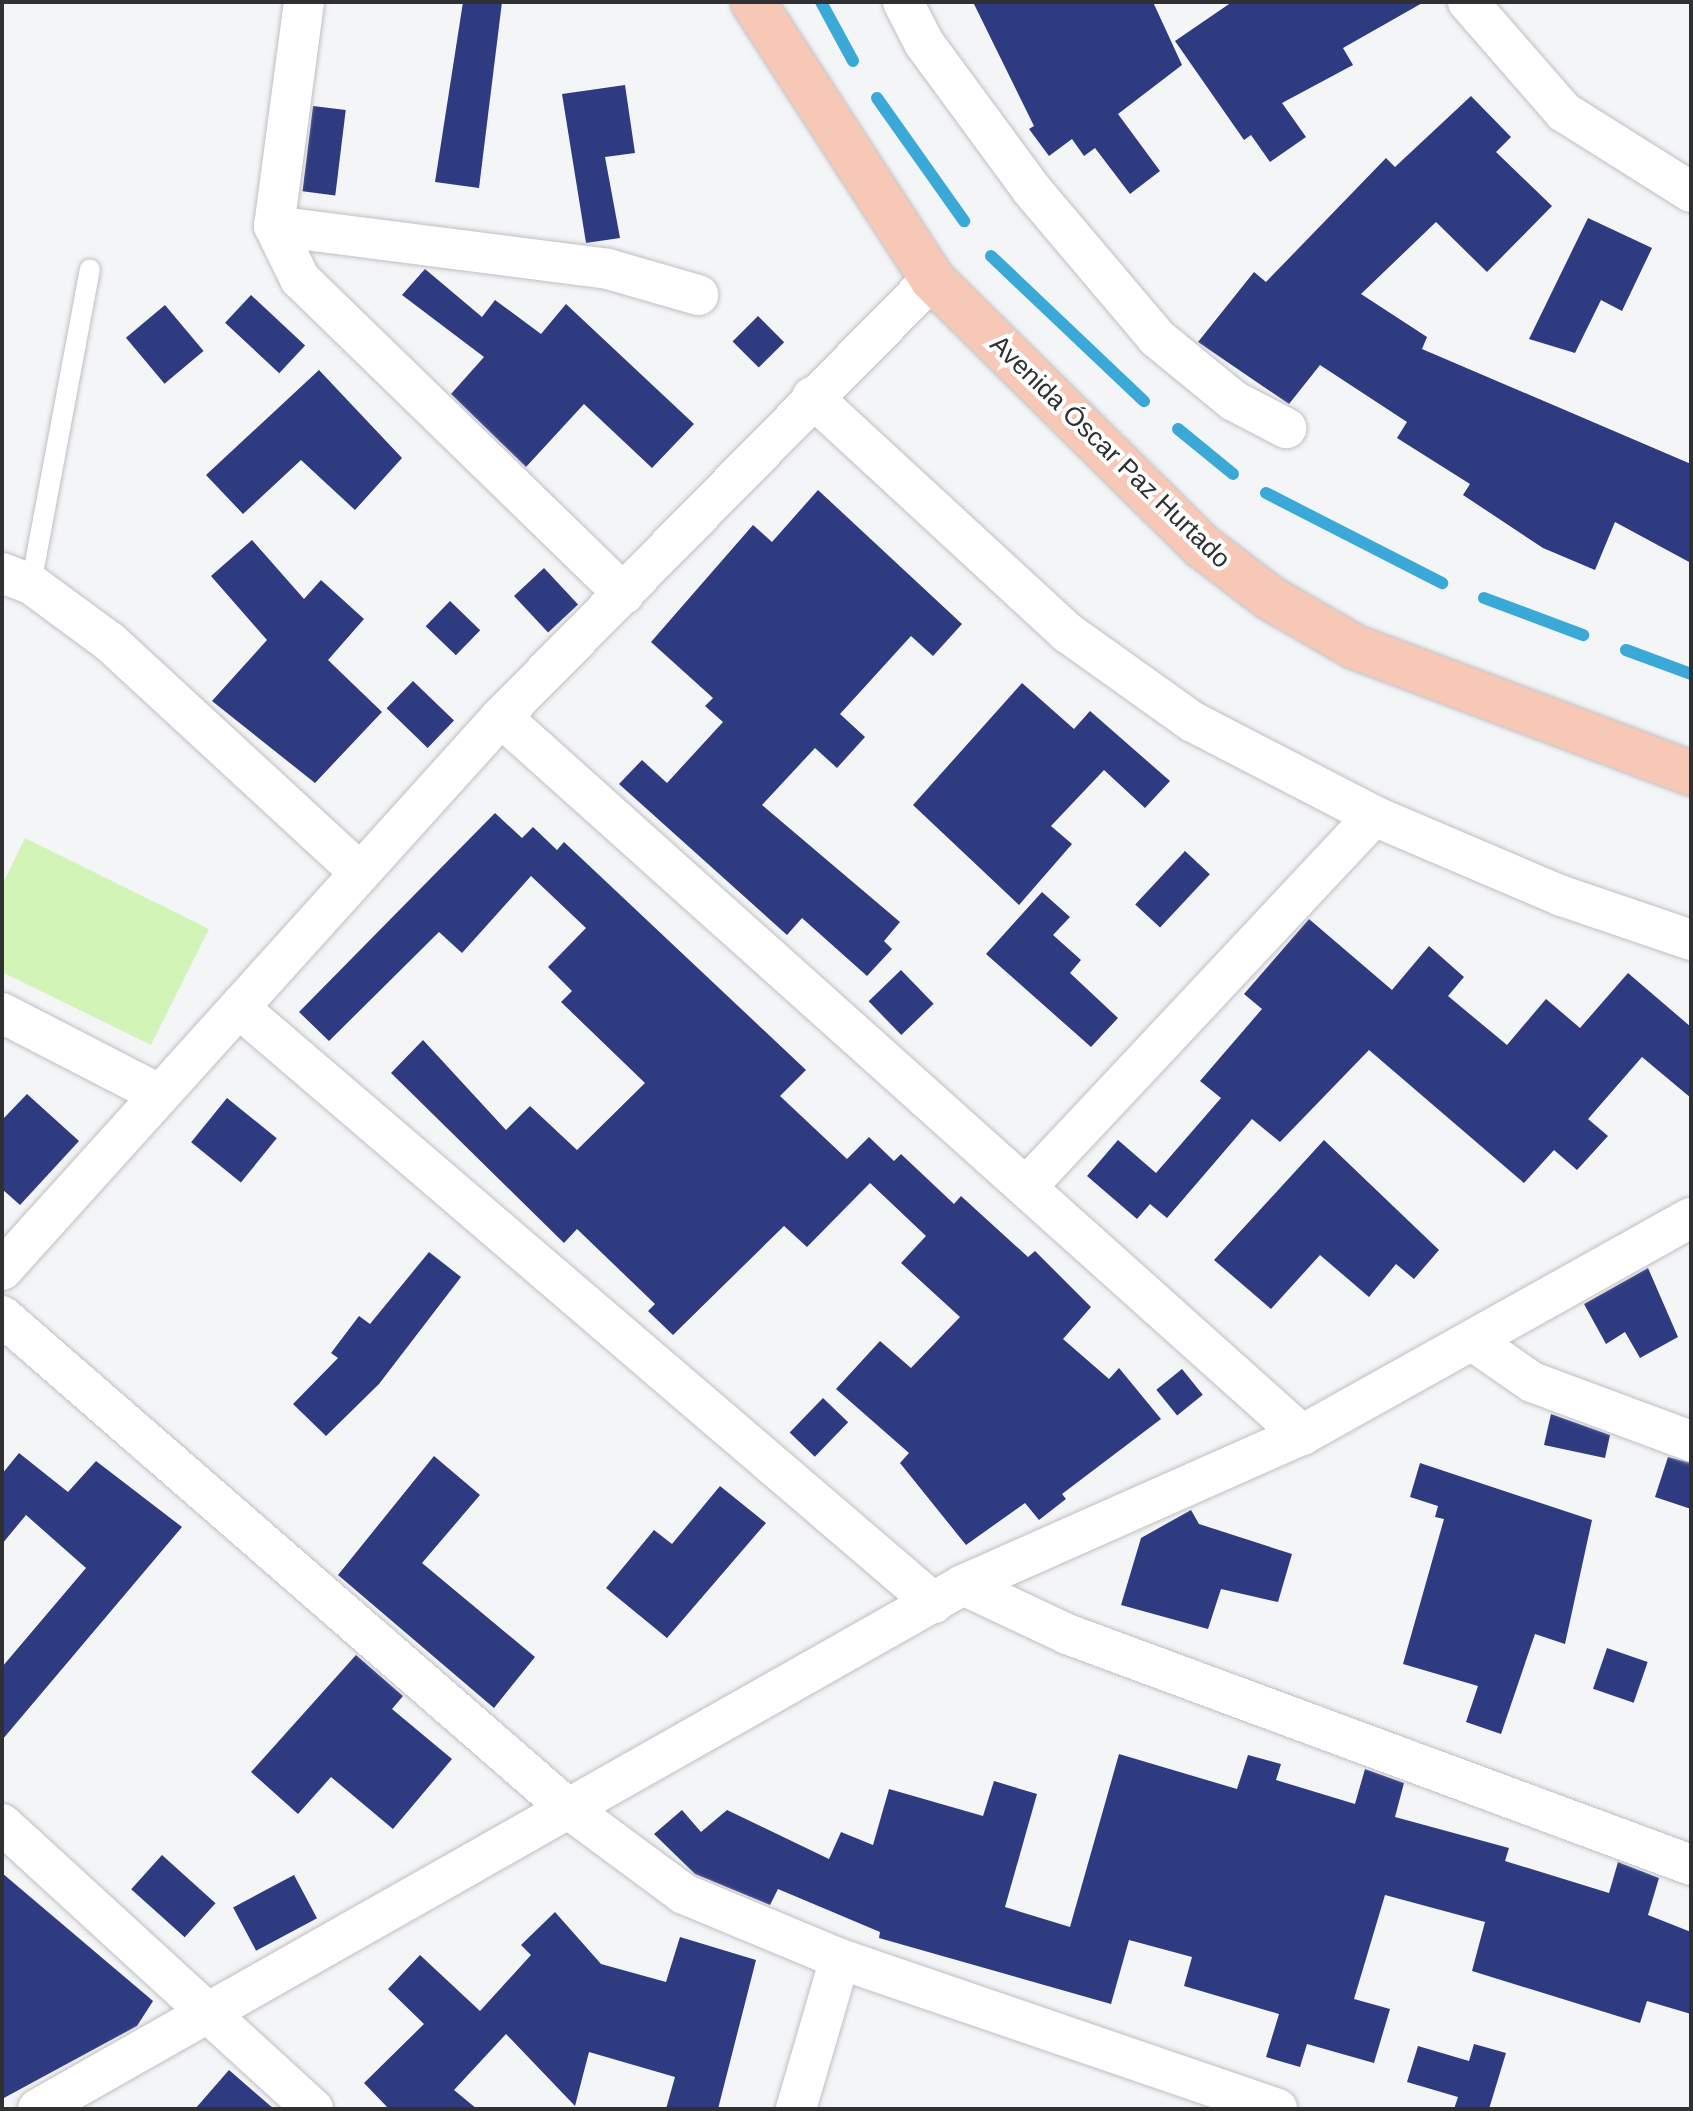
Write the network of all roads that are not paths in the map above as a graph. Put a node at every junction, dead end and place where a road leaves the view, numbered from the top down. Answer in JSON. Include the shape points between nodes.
{"nodes":[{"id":1,"x":304,"y":2,"type":"edge"},
{"id":2,"x":753,"y":2,"type":"edge"},
{"id":3,"x":903,"y":2,"type":"edge"},
{"id":4,"x":1468,"y":2,"type":"edge"},
{"id":5,"x":1691,"y":192,"type":"edge"},
{"id":6,"x":274,"y":226,"type":"junction"},
{"id":7,"x":90,"y":269,"type":"dead end"},
{"id":8,"x":932,"y":279,"type":"junction"},
{"id":9,"x":698,"y":295,"type":"dead end"},
{"id":10,"x":812,"y":397,"type":"junction"},
{"id":11,"x":1286,"y":428,"type":"dead end"},
{"id":12,"x":16,"y":578,"type":"edge"},
{"id":13,"x":624,"y":594,"type":"junction"},
{"id":14,"x":501,"y":717,"type":"junction"},
{"id":15,"x":1691,"y":773,"type":"edge"},
{"id":16,"x":1374,"y":816,"type":"junction"},
{"id":17,"x":359,"y":872,"type":"junction"},
{"id":18,"x":1691,"y":940,"type":"edge"},
{"id":19,"x":239,"y":1008,"type":"junction"},
{"id":20,"x":2,"y":1013,"type":"edge"},
{"id":21,"x":159,"y":1094,"type":"junction"},
{"id":22,"x":1029,"y":1184,"type":"junction"},
{"id":23,"x":1691,"y":1218,"type":"edge"},
{"id":24,"x":2,"y":1270,"type":"edge"},
{"id":25,"x":2,"y":1316,"type":"edge"},
{"id":26,"x":1473,"y":1341,"type":"junction"},
{"id":27,"x":1302,"y":1435,"type":"junction"},
{"id":28,"x":1691,"y":1441,"type":"edge"},
{"id":29,"x":948,"y":1594,"type":"junction"},
{"id":30,"x":565,"y":1806,"type":"junction"},
{"id":31,"x":2,"y":1824,"type":"edge"},
{"id":32,"x":1691,"y":1865,"type":"edge"},
{"id":33,"x":840,"y":1959,"type":"junction"},
{"id":34,"x":208,"y":2019,"type":"junction"},
{"id":35,"x":38,"y":2109,"type":"edge"},
{"id":36,"x":313,"y":2109,"type":"edge"},
{"id":37,"x":796,"y":2109,"type":"edge"},
{"id":38,"x":1277,"y":2109,"type":"edge"}],
"edges":[{"from":1,"to":6,"type":"street"},
{"from":2,"to":8,"type":"main road","name":"Avenida Óscar Paz Hurtado"},
{"from":3,"to":11,"type":"street","via":[[924,43],[1032,190],[1157,338],[1234,401]]},
{"from":4,"to":5,"type":"street","via":[[1564,112]]},
{"from":6,"to":9,"type":"street","via":[[608,269]]},
{"from":6,"to":13,"type":"street","via":[[300,279]]},
{"from":7,"to":12,"type":"lane"},
{"from":8,"to":10,"type":"street"},
{"from":8,"to":15,"type":"main road","name":"Avenida Óscar Paz Hurtado","via":[[1118,467],[1270,598],[1355,647]]},
{"from":10,"to":13,"type":"street"},
{"from":10,"to":16,"type":"street","via":[[1068,633],[1193,722]]},
{"from":12,"to":17,"type":"street","via":[[110,642]]},
{"from":13,"to":14,"type":"street"},
{"from":14,"to":17,"type":"street"},
{"from":14,"to":22,"type":"street"},
{"from":16,"to":18,"type":"street","via":[[1562,896]]},
{"from":16,"to":22,"type":"street"},
{"from":17,"to":19,"type":"street"},
{"from":19,"to":21,"type":"street"},
{"from":19,"to":29,"type":"street"},
{"from":20,"to":21,"type":"street"},
{"from":21,"to":24,"type":"street"},
{"from":22,"to":27,"type":"street"},
{"from":23,"to":26,"type":"street"},
{"from":25,"to":30,"type":"street"},
{"from":26,"to":27,"type":"street"},
{"from":26,"to":28,"type":"street","via":[[1532,1382]]},
{"from":27,"to":29,"type":"street"},
{"from":29,"to":30,"type":"street"},
{"from":29,"to":32,"type":"street"},
{"from":30,"to":33,"type":"street","via":[[684,1894]]},
{"from":30,"to":34,"type":"street"},
{"from":31,"to":34,"type":"street"},
{"from":33,"to":37,"type":"street"},
{"from":33,"to":38,"type":"street"},
{"from":34,"to":35,"type":"street"},
{"from":34,"to":36,"type":"street"}]}
